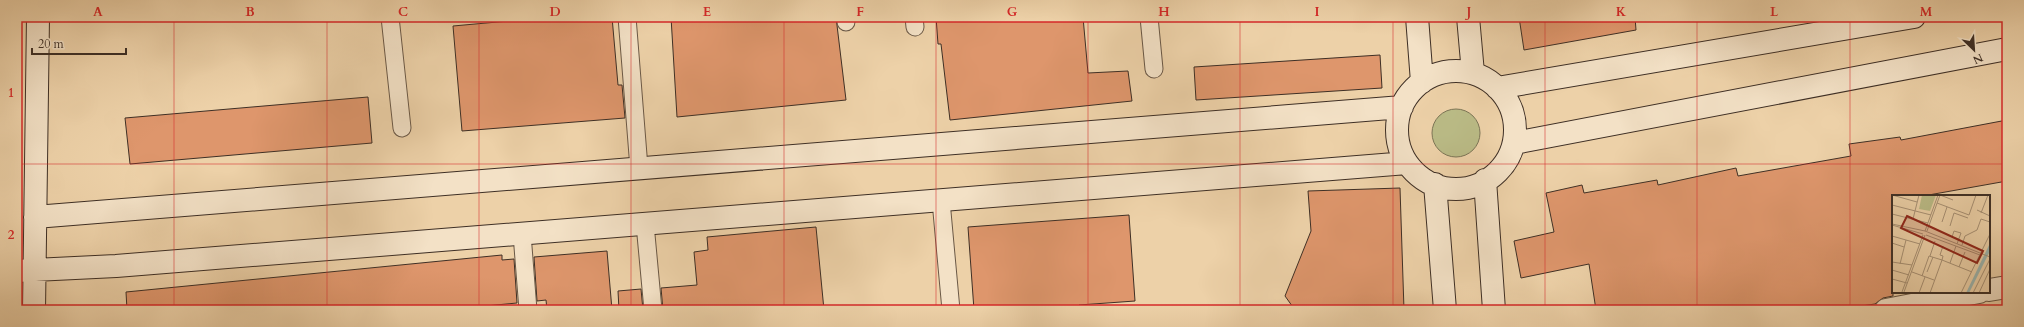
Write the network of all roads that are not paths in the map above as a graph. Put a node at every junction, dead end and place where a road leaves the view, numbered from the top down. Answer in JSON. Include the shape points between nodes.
{"nodes":[{"id":1,"x":38,"y":17,"type":"edge"},
{"id":2,"x":390,"y":17,"type":"edge"},
{"id":3,"x":627,"y":17,"type":"edge"},
{"id":4,"x":1149,"y":17,"type":"edge"},
{"id":5,"x":1417,"y":17,"type":"edge"},
{"id":6,"x":1468,"y":17,"type":"edge"},
{"id":7,"x":1914,"y":17,"type":"edge"},
{"id":8,"x":2007,"y":49,"type":"edge"},
{"id":9,"x":1154,"y":69,"type":"dead end"},
{"id":10,"x":1473,"y":74,"type":"junction"},
{"id":11,"x":1422,"y":82,"type":"junction"},
{"id":12,"x":1497,"y":88,"type":"junction"},
{"id":13,"x":1402,"y":107,"type":"junction"},
{"id":14,"x":402,"y":128,"type":"dead end"},
{"id":15,"x":1514,"y":143,"type":"junction"},
{"id":16,"x":1407,"y":163,"type":"junction"},
{"id":17,"x":639,"y":168,"type":"junction"},
{"id":18,"x":1485,"y":180,"type":"junction"},
{"id":19,"x":1435,"y":184,"type":"junction"},
{"id":20,"x":941,"y":201,"type":"junction"},
{"id":21,"x":35,"y":217,"type":"junction"},
{"id":22,"x":645,"y":224,"type":"junction"},
{"id":23,"x":522,"y":234,"type":"junction"},
{"id":24,"x":26,"y":270,"type":"edge"},
{"id":25,"x":2007,"y":287,"type":"edge"},
{"id":26,"x":1990,"y":290,"type":"edge"},
{"id":27,"x":1974,"y":293,"type":"edge"},
{"id":28,"x":34,"y":310,"type":"edge"},
{"id":29,"x":528,"y":310,"type":"edge"},
{"id":30,"x":653,"y":310,"type":"edge"},
{"id":31,"x":950,"y":310,"type":"edge"},
{"id":32,"x":1445,"y":310,"type":"edge"},
{"id":33,"x":1494,"y":310,"type":"edge"},
{"id":34,"x":1886,"y":310,"type":"edge"}],
"edges":[{"from":1,"to":21,"type":"street"},
{"from":2,"to":14,"type":"lane"},
{"from":3,"to":17,"type":"lane"},
{"from":4,"to":9,"type":"lane"},
{"from":5,"to":11,"type":"street"},
{"from":6,"to":10,"type":"street"},
{"from":7,"to":12,"type":"street"},
{"from":8,"to":15,"type":"street"},
{"from":10,"to":11,"type":"street","via":[[1453,71]]},
{"from":10,"to":12,"type":"street"},
{"from":11,"to":13,"type":"street","via":[[1416,86]]},
{"from":12,"to":15,"type":"street","via":[[1509,102],[1515,122]]},
{"from":13,"to":16,"type":"street","via":[[1397,122],[1398,144]]},
{"from":13,"to":17,"type":"street"},
{"from":15,"to":18,"type":"street","via":[[1506,161],[1492,177]]},
{"from":16,"to":19,"type":"street","via":[[1420,177]]},
{"from":16,"to":20,"type":"street"},
{"from":17,"to":21,"type":"street"},
{"from":18,"to":19,"type":"street","via":[[1474,186],[1453,189]]},
{"from":18,"to":33,"type":"street"},
{"from":19,"to":32,"type":"street"},
{"from":20,"to":22,"type":"street"},
{"from":20,"to":31,"type":"lane"},
{"from":21,"to":24,"type":"street"},
{"from":22,"to":23,"type":"street"},
{"from":22,"to":30,"type":"lane"},
{"from":23,"to":24,"type":"street","via":[[116,266]]},
{"from":23,"to":29,"type":"lane"},
{"from":24,"to":28,"type":"street"},
{"from":25,"to":26,"type":"street"},
{"from":27,"to":34,"type":"street"}]}
